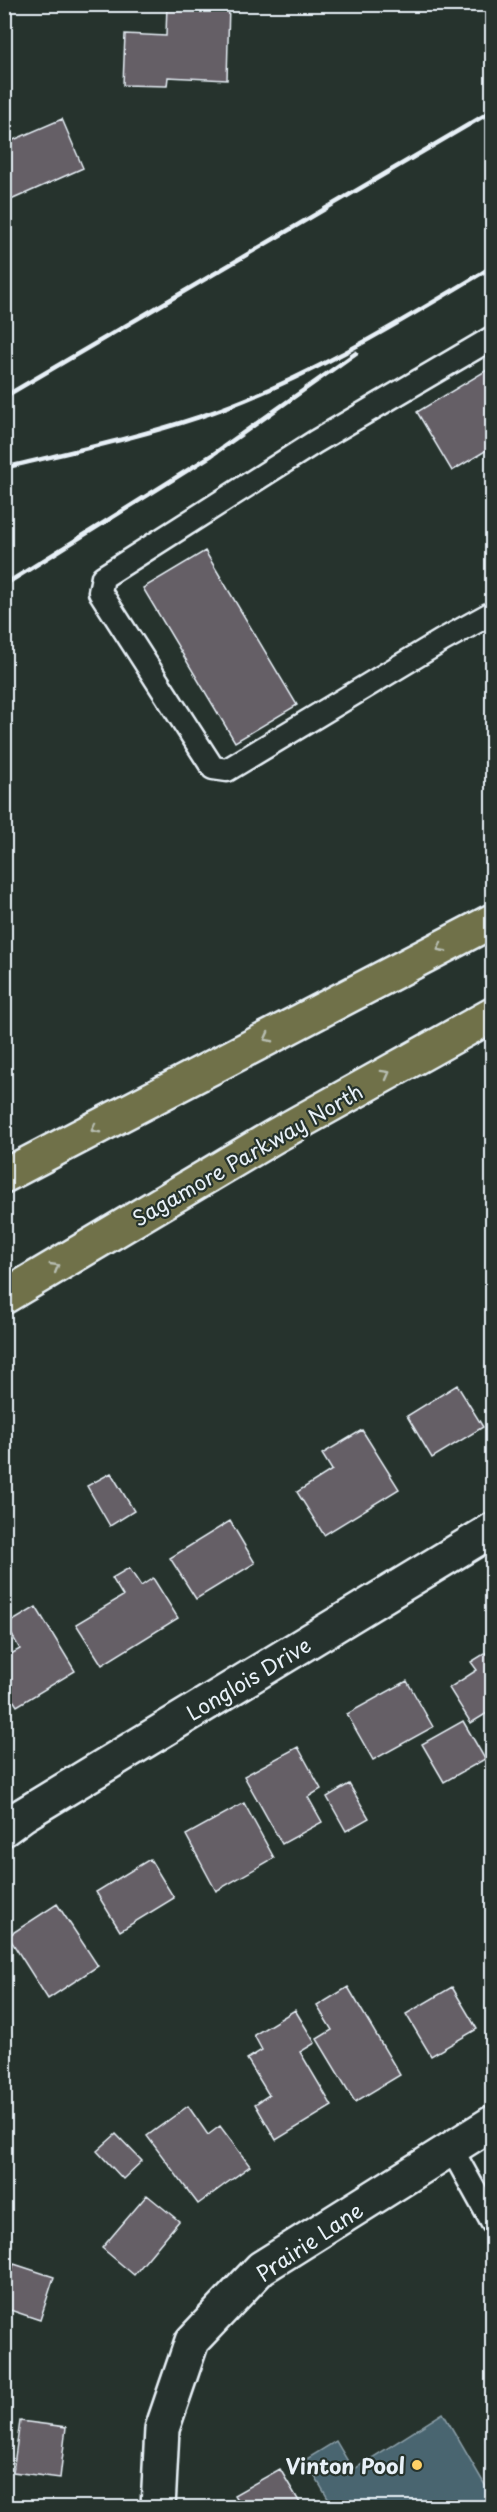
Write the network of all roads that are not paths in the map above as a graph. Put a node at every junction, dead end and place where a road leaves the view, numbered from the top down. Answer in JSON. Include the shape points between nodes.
{"nodes":[{"id":1,"x":492,"y":338,"type":"edge"},
{"id":2,"x":492,"y":613,"type":"edge"},
{"id":3,"x":492,"y":921,"type":"edge"},
{"id":4,"x":492,"y":1015,"type":"edge"},
{"id":5,"x":4,"y":1176,"type":"edge"},
{"id":6,"x":4,"y":1298,"type":"edge"},
{"id":7,"x":492,"y":1530,"type":"edge"},
{"id":8,"x":4,"y":1829,"type":"edge"},
{"id":9,"x":492,"y":2123,"type":"edge"},
{"id":10,"x":451,"y":2148,"type":"junction"},
{"id":11,"x":492,"y":2222,"type":"edge"},
{"id":12,"x":158,"y":2508,"type":"edge"}],
"edges":[{"from":1,"to":2,"type":"lane","via":[[315,442],[103,577],[100,592],[213,768],[227,770]]},
{"from":3,"to":5,"type":"main road","one_way":true},
{"from":6,"to":4,"type":"main road","name":"Sagamore Parkway North","one_way":true,"via":[[273,1137]]},
{"from":7,"to":8,"type":"street","name":"Longlois Drive"},
{"from":9,"to":10,"type":"street","name":"Prairie Lane"},
{"from":10,"to":11,"type":"lane"},
{"from":10,"to":12,"type":"street","name":"Prairie Lane","via":[[261,2268],[192,2341],[162,2429]]}]}
